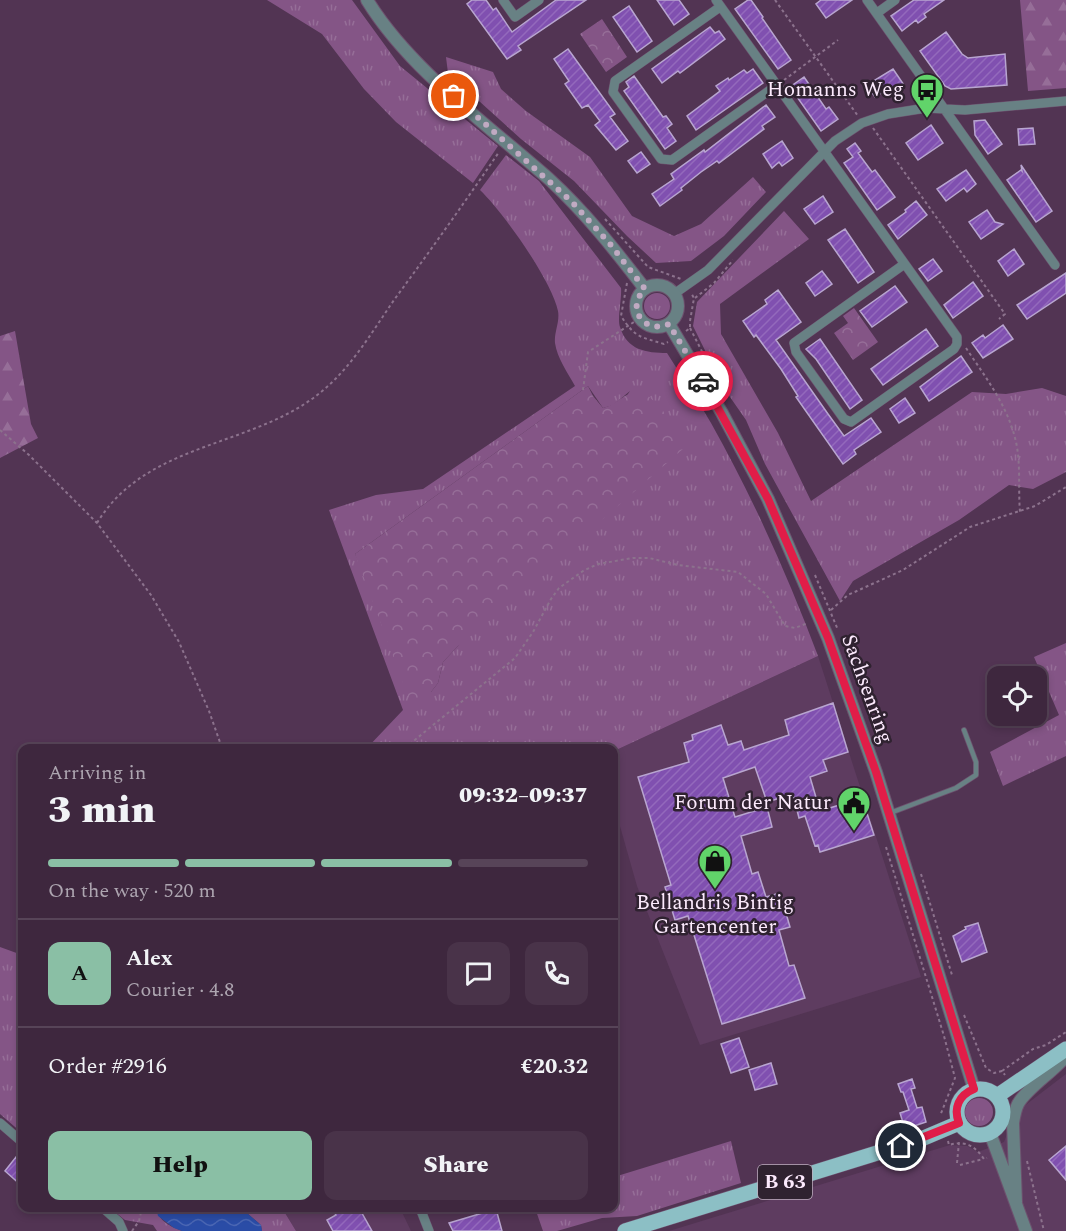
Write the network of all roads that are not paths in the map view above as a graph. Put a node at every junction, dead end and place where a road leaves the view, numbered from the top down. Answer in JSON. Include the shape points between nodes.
{"nodes":[{"id":1,"x":367,"y":0,"type":"edge"},
{"id":2,"x":503,"y":0,"type":"edge"},
{"id":3,"x":539,"y":0,"type":"edge"},
{"id":4,"x":867,"y":0,"type":"edge"},
{"id":5,"x":895,"y":0,"type":"edge"},
{"id":6,"x":718,"y":3,"type":"edge"},
{"id":7,"x":877,"y":13,"type":"junction"},
{"id":8,"x":777,"y":85,"type":"junction"},
{"id":9,"x":1066,"y":101,"type":"edge"},
{"id":10,"x":945,"y":108,"type":"junction"},
{"id":11,"x":824,"y":153,"type":"junction"},
{"id":12,"x":903,"y":265,"type":"junction"},
{"id":13,"x":1055,"y":265,"type":"dead end"},
{"id":14,"x":645,"y":289,"type":"junction"},
{"id":15,"x":674,"y":294,"type":"junction"},
{"id":16,"x":669,"y":324,"type":"junction"},
{"id":17,"x":964,"y":730,"type":"dead end"},
{"id":18,"x":889,"y":814,"type":"junction"},
{"id":19,"x":1066,"y":1049,"type":"edge"},
{"id":20,"x":1066,"y":1056,"type":"edge"},
{"id":21,"x":974,"y":1089,"type":"junction"},
{"id":22,"x":997,"y":1096,"type":"junction"},
{"id":23,"x":0,"y":1123,"type":"edge"},
{"id":24,"x":959,"y":1123,"type":"junction"},
{"id":25,"x":990,"y":1133,"type":"junction"},
{"id":26,"x":18,"y":1139,"type":"edge"},
{"id":27,"x":1016,"y":1202,"type":"junction"},
{"id":28,"x":107,"y":1212,"type":"edge"},
{"id":29,"x":422,"y":1212,"type":"edge"},
{"id":30,"x":123,"y":1231,"type":"edge"},
{"id":31,"x":429,"y":1231,"type":"edge"},
{"id":32,"x":625,"y":1231,"type":"edge"},
{"id":33,"x":1026,"y":1231,"type":"edge"}],
"edges":[{"from":1,"to":14,"type":"street","via":[[436,81],[572,202]]},
{"from":2,"to":3,"type":"street","via":[[515,17]]},
{"from":4,"to":7,"type":"street"},
{"from":5,"to":7,"type":"street"},
{"from":6,"to":8,"type":"street"},
{"from":6,"to":8,"type":"street","via":[[615,81],[613,92],[661,159],[672,160]]},
{"from":7,"to":10,"type":"street"},
{"from":8,"to":11,"type":"street"},
{"from":9,"to":10,"type":"street","via":[[965,110]]},
{"from":10,"to":11,"type":"street","via":[[902,111],[865,122]]},
{"from":10,"to":13,"type":"street"},
{"from":11,"to":12,"type":"street"},
{"from":11,"to":15,"type":"street","via":[[708,270]]},
{"from":12,"to":12,"type":"street","via":[[957,338],[957,344],[851,422],[844,418],[796,352],[794,343]]},
{"from":14,"to":15,"type":"street","via":[[661,285]]},
{"from":14,"to":16,"type":"street","via":[[636,306],[640,318],[650,326]]},
{"from":15,"to":16,"type":"street","via":[[678,310]]},
{"from":16,"to":18,"type":"street","name":"Sachsenring","via":[[768,499],[820,619]]},
{"from":17,"to":18,"type":"lane","via":[[976,762],[976,775],[956,789]]},
{"from":18,"to":21,"type":"street","name":"Sachsenring"},
{"from":19,"to":22,"type":"main road"},
{"from":20,"to":27,"type":"street","via":[[1023,1098],[1016,1110]]},
{"from":21,"to":22,"type":"main road"},
{"from":21,"to":24,"type":"main road","via":[[960,1100],[956,1111]]},
{"from":22,"to":25,"type":"main road","via":[[1003,1114]]},
{"from":23,"to":26,"type":"street"},
{"from":24,"to":25,"type":"main road","via":[[975,1135]]},
{"from":24,"to":32,"type":"main road","number":"B 63","via":[[919,1140]]},
{"from":25,"to":27,"type":"street"},
{"from":27,"to":33,"type":"street"},
{"from":28,"to":30,"type":"street"},
{"from":29,"to":31,"type":"street"}]}
